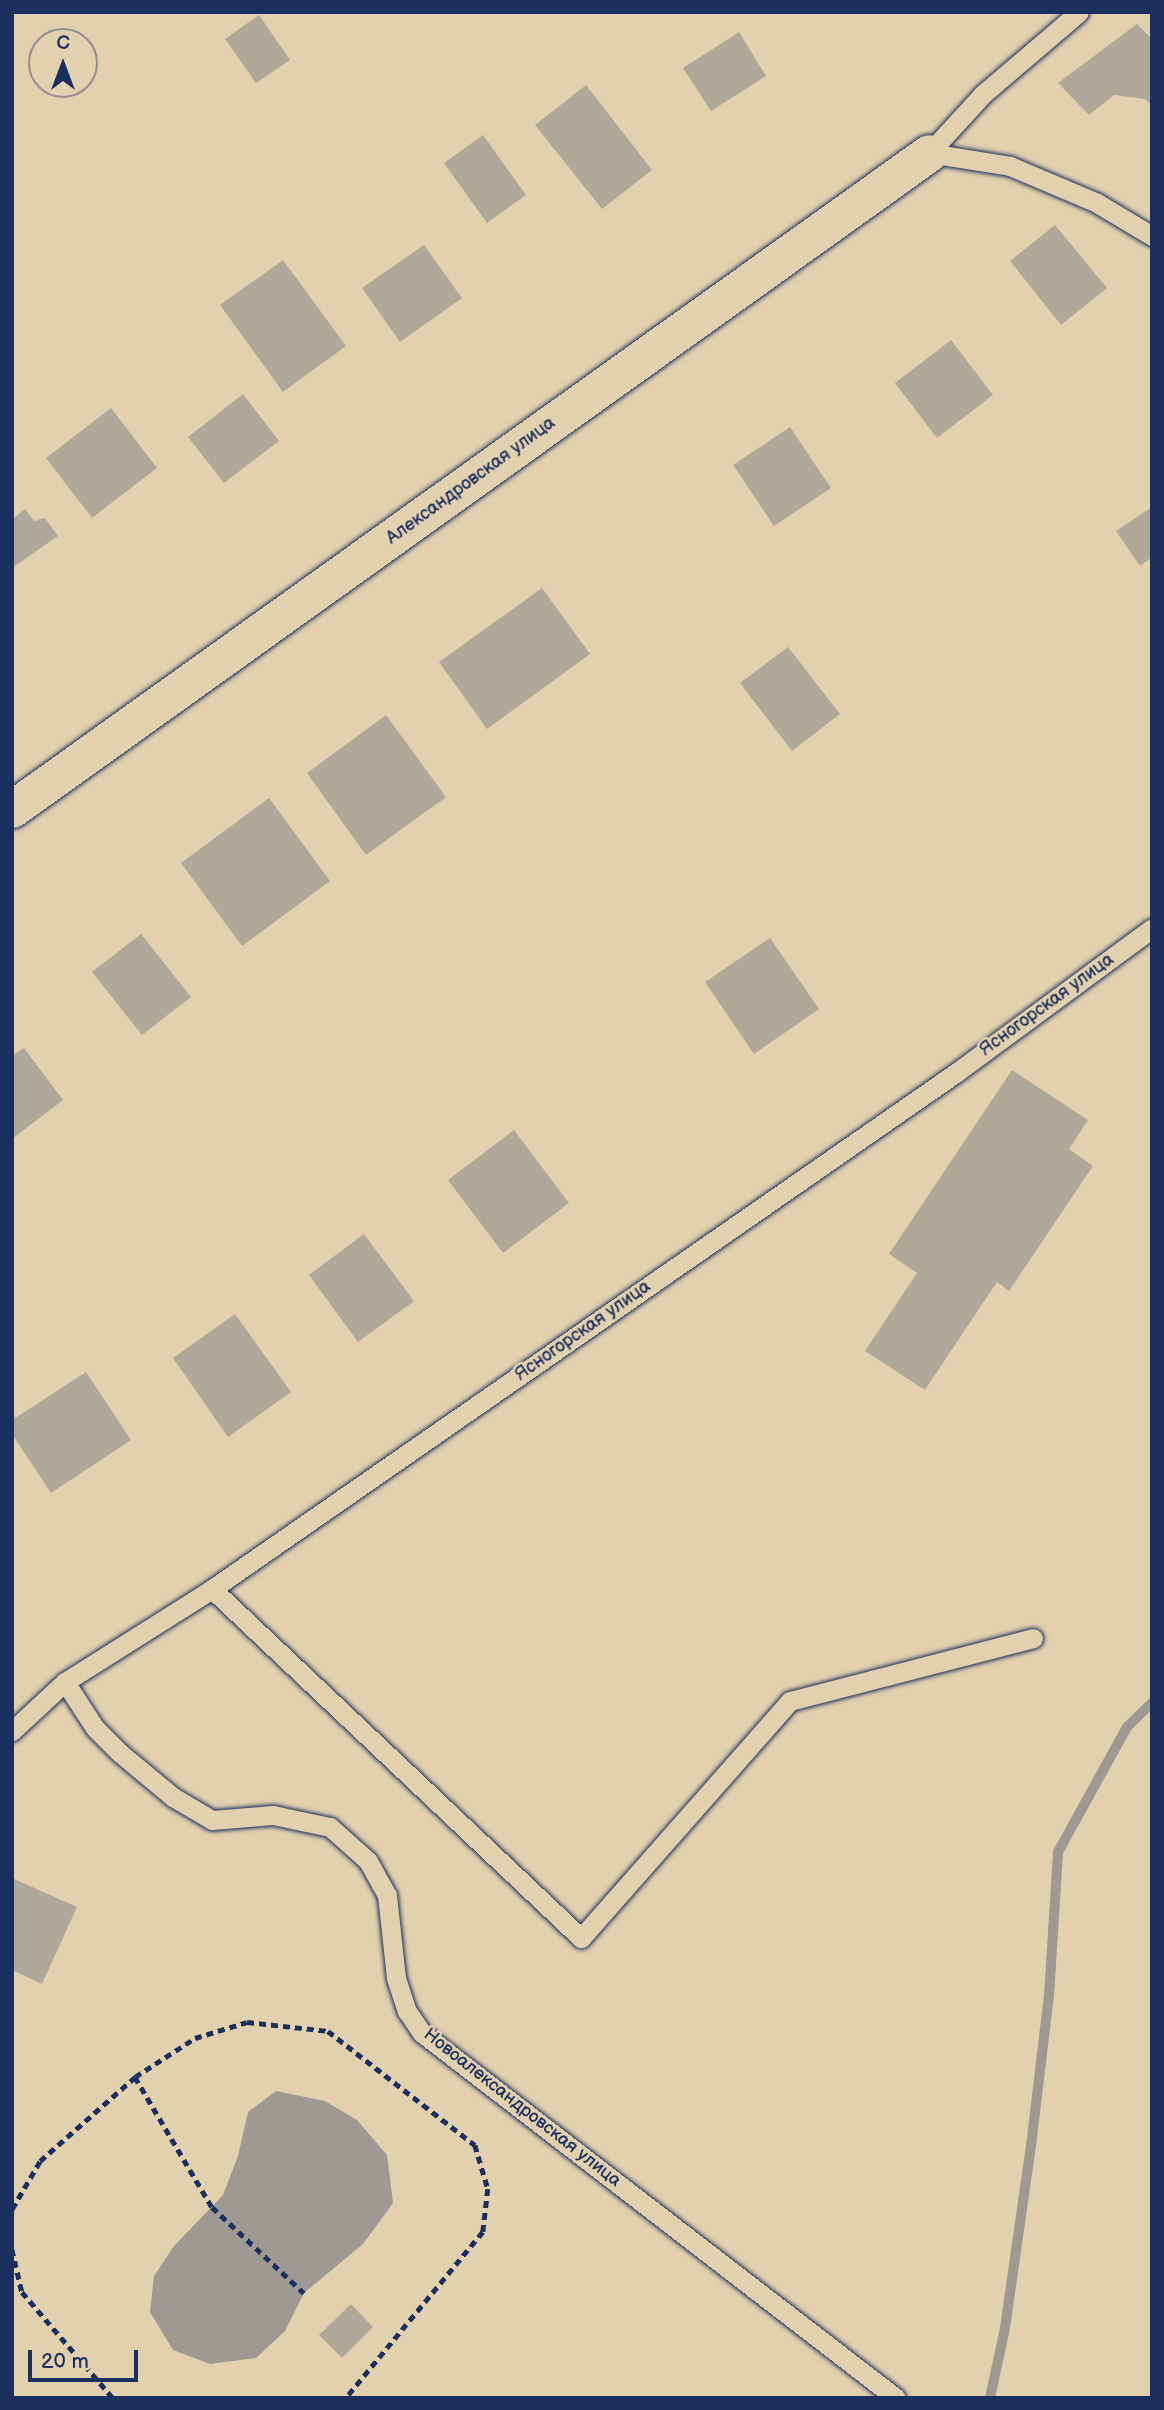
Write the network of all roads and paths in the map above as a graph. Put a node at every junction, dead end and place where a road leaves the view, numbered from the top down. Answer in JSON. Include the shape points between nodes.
{"nodes":[{"id":1,"x":1079,"y":12,"type":"edge"},
{"id":2,"x":929,"y":153,"type":"junction"},
{"id":3,"x":1152,"y":236,"type":"edge"},
{"id":4,"x":12,"y":809,"type":"edge"},
{"id":5,"x":1152,"y":928,"type":"edge"},
{"id":6,"x":212,"y":1589,"type":"junction"},
{"id":7,"x":1033,"y":1638,"type":"dead end"},
{"id":8,"x":65,"y":1682,"type":"junction"},
{"id":9,"x":12,"y":1731,"type":"edge"},
{"id":10,"x":135,"y":2077,"type":"junction"},
{"id":11,"x":12,"y":2209,"type":"edge"},
{"id":12,"x":12,"y":2249,"type":"edge"},
{"id":13,"x":304,"y":2293,"type":"dead end"},
{"id":14,"x":113,"y":2398,"type":"edge"},
{"id":15,"x":346,"y":2398,"type":"edge"},
{"id":16,"x":895,"y":2398,"type":"edge"}],
"edges":[{"from":1,"to":2,"type":"lane","via":[[983,94]]},
{"from":2,"to":3,"type":"lane","via":[[1010,166],[1097,203]]},
{"from":2,"to":4,"type":"street","name":"Александровская улица"},
{"from":5,"to":6,"type":"lane","name":"Ясногорская улица","via":[[957,1072]]},
{"from":6,"to":7,"type":"lane","via":[[581,1938],[790,1701]]},
{"from":6,"to":8,"type":"lane","name":"Ясногорская улица"},
{"from":8,"to":9,"type":"lane","name":"Ясногорская улица"},
{"from":8,"to":16,"type":"lane","name":"Новоалександровская улица","via":[[95,1728],[120,1753],[173,1797],[212,1820],[273,1815],[330,1827],[368,1861],[387,1895],[396,1978],[407,2011],[422,2033]]},
{"from":10,"to":11,"type":"path","via":[[40,2161]]},
{"from":10,"to":13,"type":"path","via":[[212,2207]]},
{"from":10,"to":15,"type":"path","via":[[195,2038],[247,2022],[328,2031],[475,2145],[488,2189],[483,2232]]},
{"from":12,"to":14,"type":"path","via":[[22,2292]]}]}
